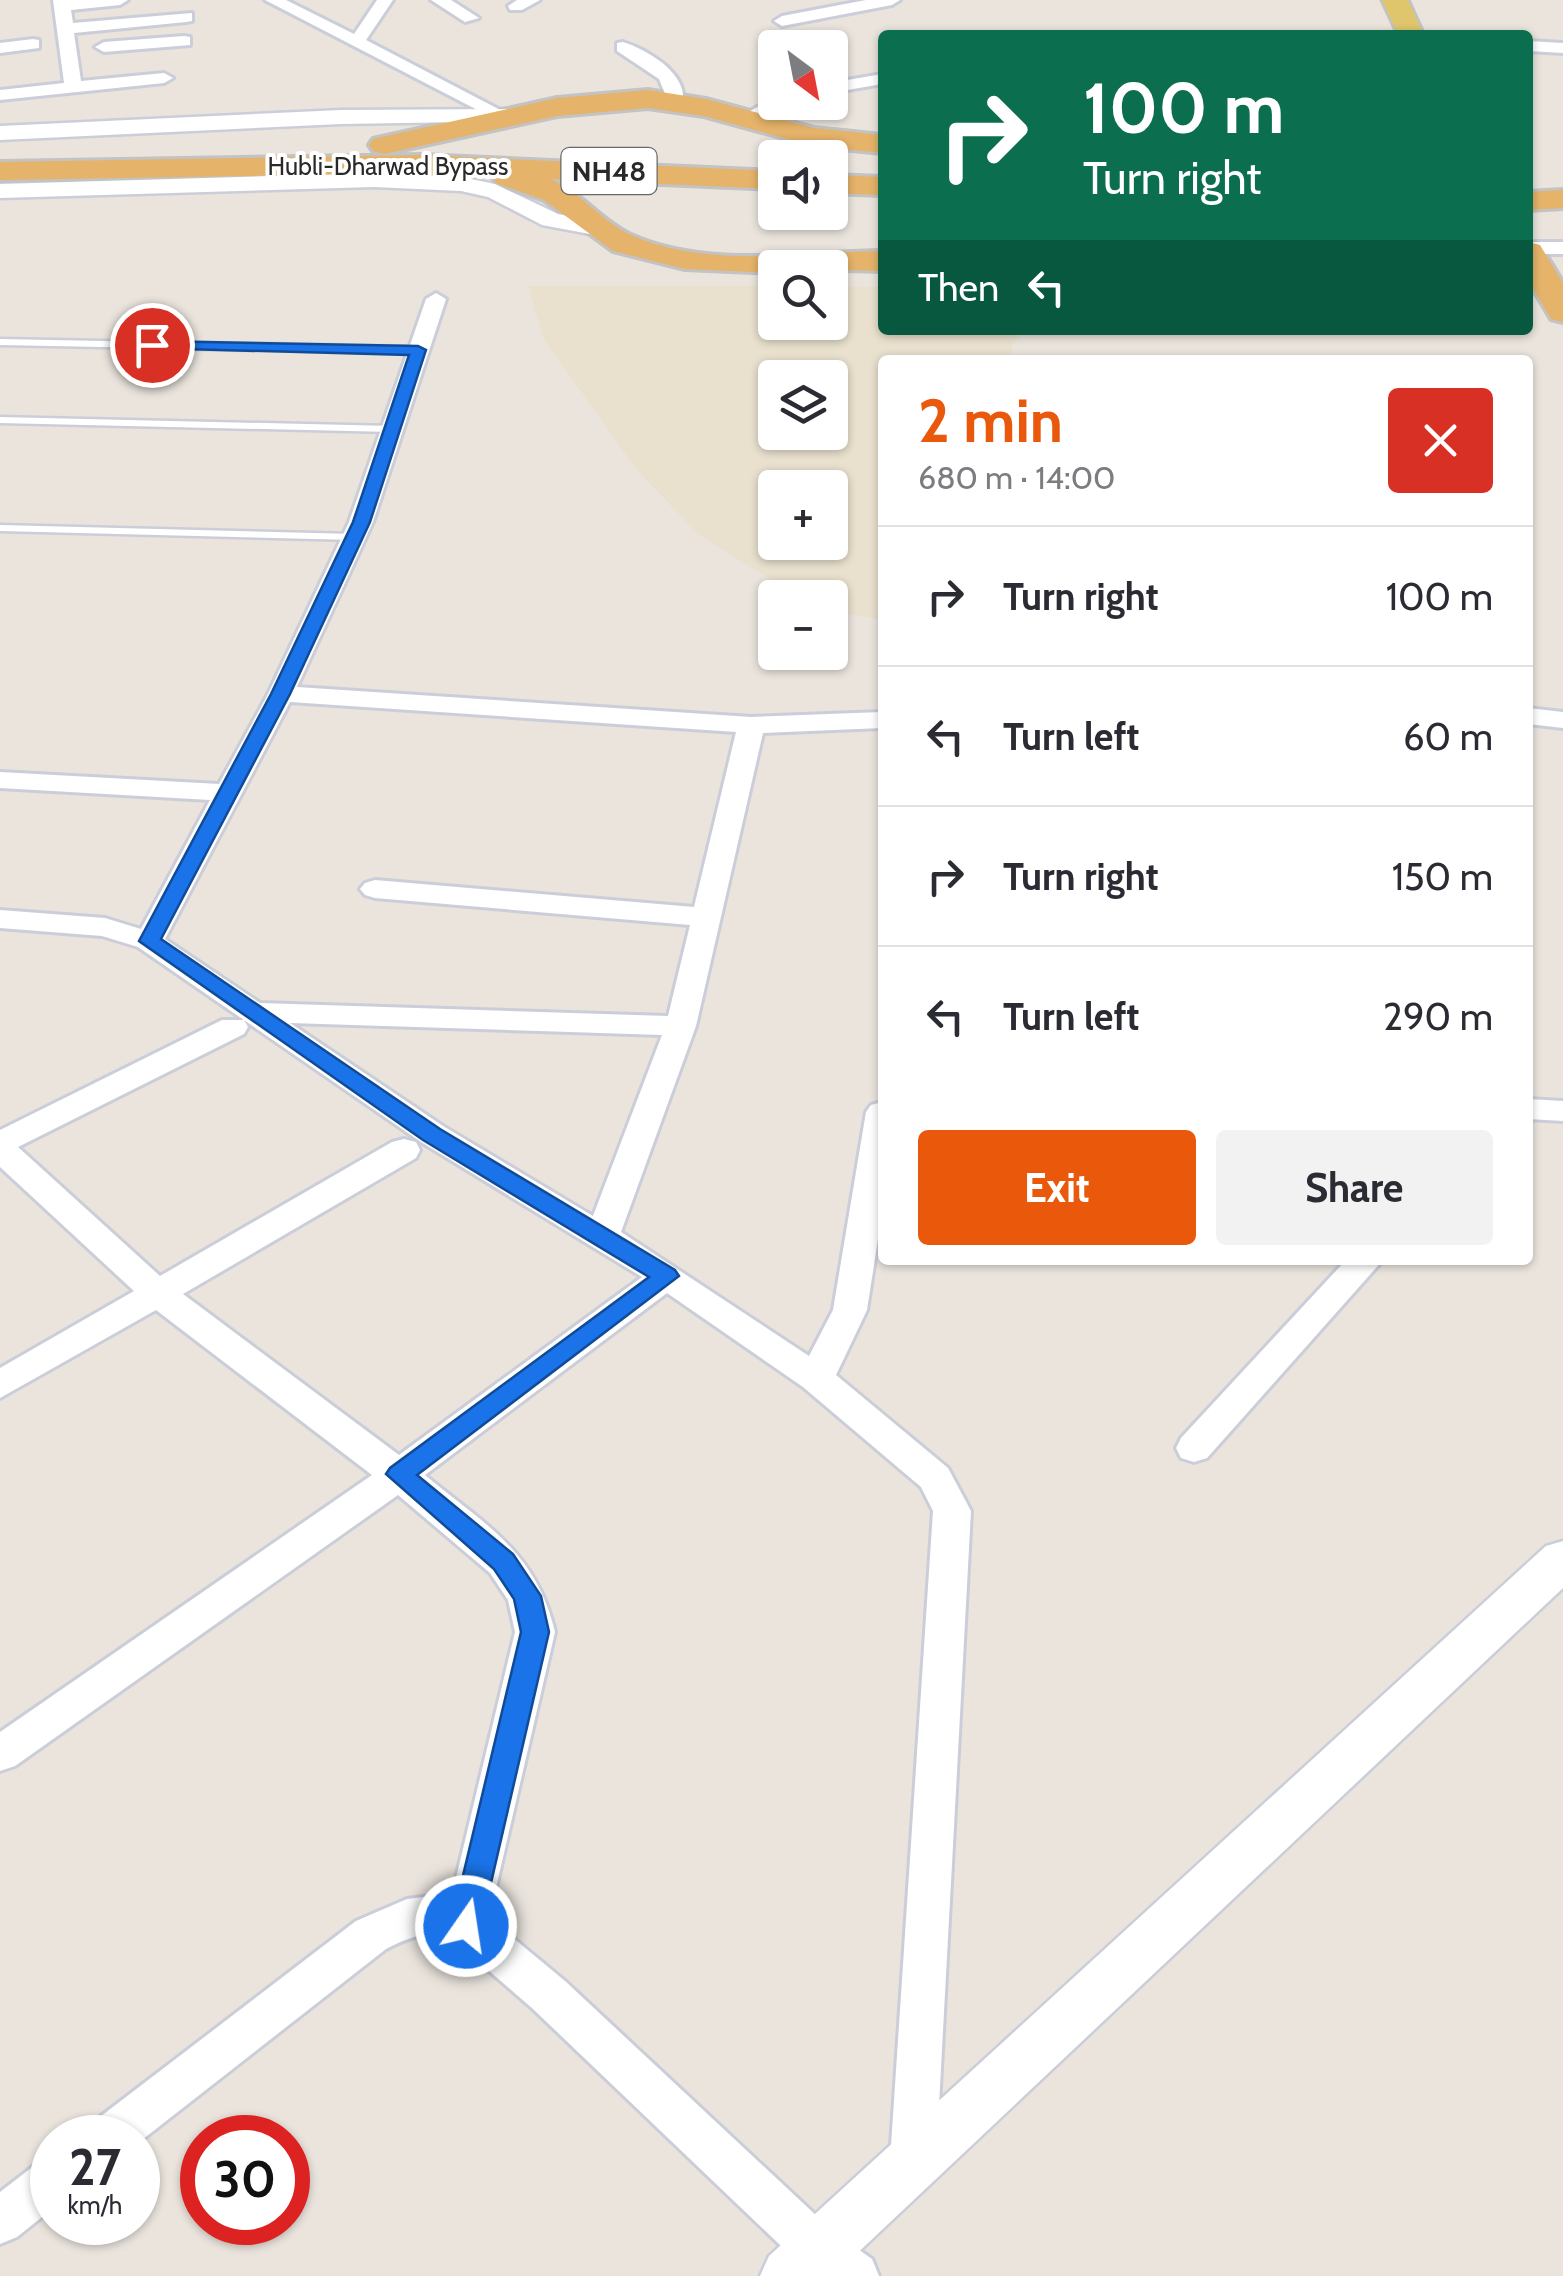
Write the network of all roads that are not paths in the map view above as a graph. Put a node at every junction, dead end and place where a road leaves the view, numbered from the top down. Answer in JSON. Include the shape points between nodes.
{"nodes":[{"id":1,"x":120,"y":0,"type":"edge"},
{"id":2,"x":272,"y":0,"type":"edge"},
{"id":3,"x":385,"y":0,"type":"edge"},
{"id":4,"x":439,"y":0,"type":"edge"},
{"id":5,"x":892,"y":0,"type":"edge"},
{"id":6,"x":1395,"y":0,"type":"edge"},
{"id":7,"x":62,"y":3,"type":"edge"},
{"id":8,"x":186,"y":17,"type":"dead end"},
{"id":9,"x":471,"y":18,"type":"dead end"},
{"id":10,"x":782,"y":22,"type":"dead end"},
{"id":11,"x":66,"y":29,"type":"junction"},
{"id":12,"x":1409,"y":30,"type":"edge"},
{"id":13,"x":358,"y":40,"type":"junction"},
{"id":14,"x":184,"y":41,"type":"dead end"},
{"id":15,"x":33,"y":44,"type":"dead end"},
{"id":16,"x":1533,"y":46,"type":"edge"},
{"id":17,"x":623,"y":47,"type":"dead end"},
{"id":18,"x":0,"y":48,"type":"edge"},
{"id":19,"x":1563,"y":48,"type":"edge"},
{"id":20,"x":63,"y":60,"type":"junction"},
{"id":21,"x":164,"y":78,"type":"dead end"},
{"id":22,"x":878,"y":80,"type":"edge"},
{"id":23,"x":848,"y":85,"type":"edge"},
{"id":24,"x":73,"y":87,"type":"junction"},
{"id":25,"x":0,"y":95,"type":"edge"},
{"id":26,"x":676,"y":102,"type":"junction"},
{"id":27,"x":557,"y":106,"type":"junction"},
{"id":28,"x":758,"y":112,"type":"edge"},
{"id":29,"x":503,"y":115,"type":"junction"},
{"id":30,"x":743,"y":120,"type":"junction"},
{"id":31,"x":0,"y":133,"type":"edge"},
{"id":32,"x":878,"y":144,"type":"edge"},
{"id":33,"x":212,"y":165,"type":"junction"},
{"id":34,"x":468,"y":166,"type":"junction"},
{"id":35,"x":0,"y":171,"type":"edge"},
{"id":36,"x":758,"y":180,"type":"edge"},
{"id":37,"x":758,"y":180,"type":"edge"},
{"id":38,"x":758,"y":180,"type":"edge"},
{"id":39,"x":848,"y":185,"type":"edge"},
{"id":40,"x":878,"y":186,"type":"edge"},
{"id":41,"x":0,"y":191,"type":"edge"},
{"id":42,"x":1563,"y":199,"type":"edge"},
{"id":43,"x":1533,"y":200,"type":"edge"},
{"id":44,"x":595,"y":228,"type":"junction"},
{"id":45,"x":1563,"y":248,"type":"edge"},
{"id":46,"x":1533,"y":250,"type":"edge"},
{"id":47,"x":1533,"y":259,"type":"edge"},
{"id":48,"x":878,"y":261,"type":"edge"},
{"id":49,"x":436,"y":299,"type":"dead end"},
{"id":50,"x":1533,"y":300,"type":"edge"},
{"id":51,"x":1563,"y":313,"type":"edge"},
{"id":52,"x":0,"y":342,"type":"edge"},
{"id":53,"x":418,"y":350,"type":"junction"},
{"id":54,"x":0,"y":420,"type":"edge"},
{"id":55,"x":392,"y":429,"type":"junction"},
{"id":56,"x":0,"y":528,"type":"edge"},
{"id":57,"x":354,"y":536,"type":"junction"},
{"id":58,"x":280,"y":694,"type":"junction"},
{"id":59,"x":1533,"y":717,"type":"edge"},
{"id":60,"x":878,"y":720,"type":"edge"},
{"id":61,"x":1563,"y":720,"type":"edge"},
{"id":62,"x":751,"y":724,"type":"junction"},
{"id":63,"x":0,"y":780,"type":"edge"},
{"id":64,"x":228,"y":793,"type":"junction"},
{"id":65,"x":375,"y":889,"type":"dead end"},
{"id":66,"x":705,"y":917,"type":"junction"},
{"id":67,"x":0,"y":920,"type":"edge"},
{"id":68,"x":150,"y":941,"type":"junction"},
{"id":69,"x":244,"y":1020,"type":"junction"},
{"id":70,"x":681,"y":1026,"type":"junction"},
{"id":71,"x":1533,"y":1109,"type":"edge"},
{"id":72,"x":1563,"y":1111,"type":"edge"},
{"id":73,"x":878,"y":1137,"type":"edge"},
{"id":74,"x":0,"y":1146,"type":"edge"},
{"id":75,"x":404,"y":1150,"type":"dead end"},
{"id":76,"x":602,"y":1237,"type":"junction"},
{"id":77,"x":1361,"y":1265,"type":"edge"},
{"id":78,"x":666,"y":1276,"type":"junction"},
{"id":79,"x":157,"y":1293,"type":"junction"},
{"id":80,"x":816,"y":1378,"type":"junction"},
{"id":81,"x":0,"y":1385,"type":"edge"},
{"id":82,"x":1194,"y":1448,"type":"dead end"},
{"id":83,"x":399,"y":1474,"type":"junction"},
{"id":84,"x":1563,"y":1559,"type":"edge"},
{"id":85,"x":0,"y":1754,"type":"edge"},
{"id":86,"x":466,"y":1926,"type":"junction"},
{"id":87,"x":138,"y":2115,"type":"edge"},
{"id":88,"x":913,"y":2160,"type":"junction"},
{"id":89,"x":30,"y":2198,"type":"edge"},
{"id":90,"x":0,"y":2221,"type":"edge"},
{"id":91,"x":821,"y":2267,"type":"edge"}],
"edges":[{"from":1,"to":7,"type":"street"},
{"from":2,"to":13,"type":"street"},
{"from":3,"to":13,"type":"street"},
{"from":4,"to":9,"type":"street"},
{"from":5,"to":10,"type":"street"},
{"from":6,"to":12,"type":"main road"},
{"from":7,"to":11,"type":"street"},
{"from":8,"to":11,"type":"street"},
{"from":11,"to":20,"type":"street"},
{"from":13,"to":29,"type":"street"},
{"from":14,"to":20,"type":"street"},
{"from":15,"to":18,"type":"street"},
{"from":16,"to":19,"type":"street"},
{"from":17,"to":26,"type":"street","via":[[674,83]]},
{"from":20,"to":24,"type":"street"},
{"from":21,"to":24,"type":"street"},
{"from":22,"to":23,"type":"street"},
{"from":24,"to":25,"type":"street"},
{"from":26,"to":27,"type":"highway"},
{"from":26,"to":30,"type":"highway"},
{"from":27,"to":29,"type":"highway"},
{"from":27,"to":36,"type":"highway","via":[[531,124],[577,158]]},
{"from":28,"to":30,"type":"street"},
{"from":29,"to":31,"type":"street"},
{"from":29,"to":33,"type":"highway","via":[[354,150]]},
{"from":30,"to":32,"type":"highway"},
{"from":33,"to":34,"type":"highway","name":"Hubli-Dharwad Bypass","number":"NH48"},
{"from":33,"to":35,"type":"highway","name":"Hubli-Dharwad Bypass","number":"NH48"},
{"from":34,"to":37,"type":"highway","name":"Hubli-Dharwad Bypass","number":"NH48"},
{"from":34,"to":44,"type":"highway","via":[[539,184]]},
{"from":38,"to":44,"type":"highway","via":[[620,189],[600,207]]},
{"from":39,"to":40,"type":"highway"},
{"from":41,"to":44,"type":"street","via":[[374,180],[462,184],[495,191],[552,220]]},
{"from":42,"to":43,"type":"highway"},
{"from":44,"to":48,"type":"highway","via":[[674,258]]},
{"from":45,"to":46,"type":"street"},
{"from":47,"to":51,"type":"highway"},
{"from":49,"to":53,"type":"street"},
{"from":50,"to":51,"type":"highway"},
{"from":52,"to":53,"type":"lane"},
{"from":53,"to":55,"type":"street"},
{"from":54,"to":55,"type":"lane"},
{"from":55,"to":57,"type":"street"},
{"from":56,"to":57,"type":"lane"},
{"from":57,"to":58,"type":"street"},
{"from":58,"to":62,"type":"street"},
{"from":58,"to":64,"type":"street"},
{"from":59,"to":61,"type":"street"},
{"from":60,"to":62,"type":"street"},
{"from":62,"to":66,"type":"street"},
{"from":63,"to":64,"type":"street"},
{"from":64,"to":68,"type":"street"},
{"from":65,"to":66,"type":"street"},
{"from":66,"to":70,"type":"street"},
{"from":67,"to":68,"type":"street","via":[[105,927]]},
{"from":68,"to":69,"type":"street"},
{"from":69,"to":70,"type":"street"},
{"from":69,"to":74,"type":"street"},
{"from":69,"to":76,"type":"street"},
{"from":70,"to":76,"type":"street"},
{"from":71,"to":72,"type":"street"},
{"from":73,"to":80,"type":"street","via":[[850,1310]]},
{"from":74,"to":79,"type":"street"},
{"from":75,"to":79,"type":"street"},
{"from":76,"to":78,"type":"street"},
{"from":77,"to":82,"type":"street"},
{"from":78,"to":80,"type":"street"},
{"from":78,"to":83,"type":"street"},
{"from":79,"to":81,"type":"street"},
{"from":79,"to":83,"type":"street"},
{"from":80,"to":88,"type":"street","via":[[934,1478],[952,1511]]},
{"from":83,"to":85,"type":"street"},
{"from":83,"to":86,"type":"street","via":[[504,1562],[528,1596],[535,1632]]},
{"from":84,"to":88,"type":"street"},
{"from":86,"to":87,"type":"street","via":[[440,1914],[407,1918],[371,1935]]},
{"from":86,"to":91,"type":"street","via":[[549,1995]]},
{"from":88,"to":91,"type":"street"},
{"from":89,"to":90,"type":"street"}]}
